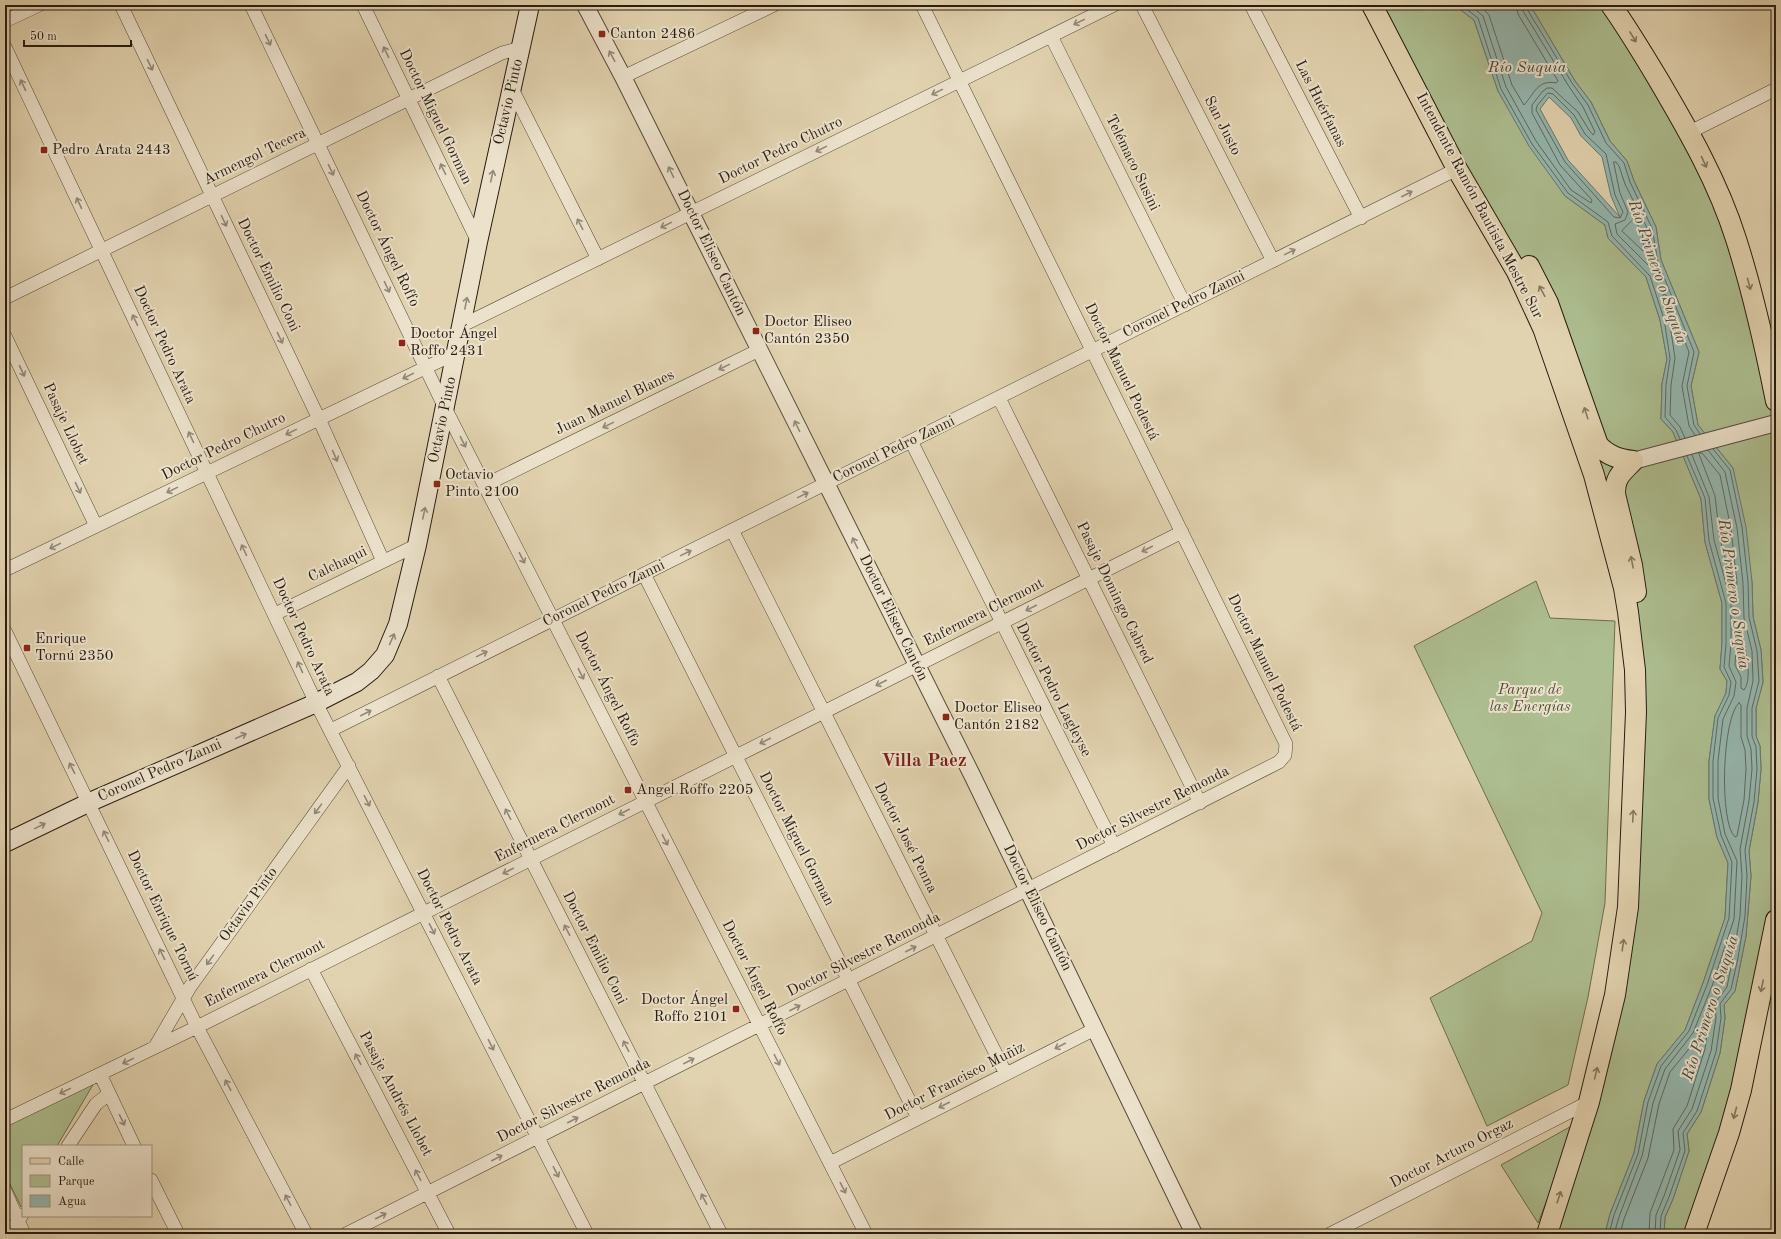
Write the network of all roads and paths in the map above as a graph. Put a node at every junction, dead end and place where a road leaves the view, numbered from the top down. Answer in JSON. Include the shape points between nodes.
{"nodes":[{"id":1,"x":39,"y":5,"type":"edge"},
{"id":2,"x":121,"y":5,"type":"edge"},
{"id":3,"x":251,"y":5,"type":"edge"},
{"id":4,"x":363,"y":5,"type":"edge"},
{"id":5,"x":530,"y":5,"type":"edge"},
{"id":6,"x":585,"y":5,"type":"edge"},
{"id":7,"x":774,"y":5,"type":"edge"},
{"id":8,"x":922,"y":5,"type":"edge"},
{"id":9,"x":1114,"y":5,"type":"edge"},
{"id":10,"x":1142,"y":5,"type":"edge"},
{"id":11,"x":1252,"y":5,"type":"edge"},
{"id":12,"x":1372,"y":5,"type":"edge"},
{"id":13,"x":1611,"y":5,"type":"edge"},
{"id":14,"x":5,"y":21,"type":"edge"},
{"id":15,"x":1051,"y":36,"type":"junction"},
{"id":16,"x":5,"y":47,"type":"edge"},
{"id":17,"x":521,"y":48,"type":"junction"},
{"id":18,"x":623,"y":77,"type":"junction"},
{"id":19,"x":960,"y":81,"type":"junction"},
{"id":20,"x":512,"y":89,"type":"junction"},
{"id":21,"x":1776,"y":89,"type":"edge"},
{"id":22,"x":409,"y":99,"type":"junction"},
{"id":23,"x":1690,"y":132,"type":"junction"},
{"id":24,"x":1442,"y":137,"type":"junction"},
{"id":25,"x":318,"y":144,"type":"junction"},
{"id":26,"x":1457,"y":169,"type":"junction"},
{"id":27,"x":212,"y":196,"type":"junction"},
{"id":28,"x":691,"y":213,"type":"junction"},
{"id":29,"x":1361,"y":218,"type":"junction"},
{"id":30,"x":478,"y":242,"type":"junction"},
{"id":31,"x":102,"y":250,"type":"junction"},
{"id":32,"x":598,"y":259,"type":"junction"},
{"id":33,"x":1273,"y":261,"type":"junction"},
{"id":34,"x":5,"y":298,"type":"edge"},
{"id":35,"x":1185,"y":305,"type":"junction"},
{"id":36,"x":461,"y":326,"type":"junction"},
{"id":37,"x":5,"y":336,"type":"edge"},
{"id":38,"x":759,"y":350,"type":"junction"},
{"id":39,"x":1092,"y":351,"type":"junction"},
{"id":40,"x":456,"y":353,"type":"junction"},
{"id":41,"x":426,"y":367,"type":"junction"},
{"id":42,"x":999,"y":398,"type":"junction"},
{"id":43,"x":1776,"y":400,"type":"edge"},
{"id":44,"x":445,"y":408,"type":"junction"},
{"id":45,"x":319,"y":419,"type":"junction"},
{"id":46,"x":1770,"y":424,"type":"edge"},
{"id":47,"x":911,"y":441,"type":"junction"},
{"id":48,"x":1629,"y":463,"type":"junction"},
{"id":49,"x":207,"y":473,"type":"junction"},
{"id":50,"x":826,"y":484,"type":"junction"},
{"id":51,"x":485,"y":486,"type":"junction"},
{"id":52,"x":96,"y":526,"type":"junction"},
{"id":53,"x":732,"y":530,"type":"junction"},
{"id":54,"x":1182,"y":532,"type":"junction"},
{"id":55,"x":417,"y":545,"type":"junction"},
{"id":56,"x":383,"y":561,"type":"junction"},
{"id":57,"x":5,"y":570,"type":"edge"},
{"id":58,"x":644,"y":574,"type":"junction"},
{"id":59,"x":1089,"y":578,"type":"junction"},
{"id":60,"x":275,"y":614,"type":"junction"},
{"id":61,"x":553,"y":619,"type":"junction"},
{"id":62,"x":1002,"y":622,"type":"junction"},
{"id":63,"x":5,"y":631,"type":"edge"},
{"id":64,"x":916,"y":665,"type":"junction"},
{"id":65,"x":1635,"y":670,"type":"junction"},
{"id":66,"x":438,"y":676,"type":"junction"},
{"id":67,"x":316,"y":703,"type":"junction"},
{"id":68,"x":823,"y":712,"type":"junction"},
{"id":69,"x":331,"y":730,"type":"junction"},
{"id":70,"x":1285,"y":755,"type":"joint"},
{"id":71,"x":736,"y":756,"type":"junction"},
{"id":72,"x":349,"y":766,"type":"junction"},
{"id":73,"x":646,"y":801,"type":"junction"},
{"id":74,"x":90,"y":802,"type":"junction"},
{"id":75,"x":1200,"y":803,"type":"junction"},
{"id":76,"x":5,"y":843,"type":"edge"},
{"id":77,"x":1114,"y":846,"type":"junction"},
{"id":78,"x":531,"y":859,"type":"junction"},
{"id":79,"x":1028,"y":890,"type":"junction"},
{"id":80,"x":424,"y":913,"type":"junction"},
{"id":81,"x":1776,"y":920,"type":"edge"},
{"id":82,"x":936,"y":936,"type":"junction"},
{"id":83,"x":312,"y":969,"type":"junction"},
{"id":84,"x":849,"y":980,"type":"junction"},
{"id":85,"x":184,"y":998,"type":"junction"},
{"id":86,"x":760,"y":1025,"type":"junction"},
{"id":87,"x":197,"y":1027,"type":"junction"},
{"id":88,"x":1095,"y":1029,"type":"junction"},
{"id":89,"x":155,"y":1047,"type":"junction"},
{"id":90,"x":100,"y":1074,"type":"junction"},
{"id":91,"x":1006,"y":1074,"type":"junction"},
{"id":92,"x":645,"y":1083,"type":"junction"},
{"id":93,"x":109,"y":1094,"type":"junction"},
{"id":94,"x":1589,"y":1102,"type":"junction"},
{"id":95,"x":918,"y":1118,"type":"junction"},
{"id":96,"x":5,"y":1120,"type":"edge"},
{"id":97,"x":538,"y":1138,"type":"junction"},
{"id":98,"x":69,"y":1145,"type":"edge"},
{"id":99,"x":134,"y":1145,"type":"edge"},
{"id":100,"x":830,"y":1163,"type":"junction"},
{"id":101,"x":152,"y":1182,"type":"edge"},
{"id":102,"x":5,"y":1191,"type":"edge"},
{"id":103,"x":428,"y":1193,"type":"junction"},
{"id":104,"x":21,"y":1218,"type":"edge"},
{"id":105,"x":9,"y":1234,"type":"edge"},
{"id":106,"x":24,"y":1234,"type":"edge"},
{"id":107,"x":178,"y":1234,"type":"edge"},
{"id":108,"x":306,"y":1234,"type":"edge"},
{"id":109,"x":346,"y":1234,"type":"edge"},
{"id":110,"x":449,"y":1234,"type":"edge"},
{"id":111,"x":587,"y":1234,"type":"edge"},
{"id":112,"x":721,"y":1234,"type":"edge"},
{"id":113,"x":866,"y":1234,"type":"edge"},
{"id":114,"x":1194,"y":1234,"type":"edge"},
{"id":115,"x":1330,"y":1234,"type":"edge"},
{"id":116,"x":1546,"y":1234,"type":"edge"},
{"id":117,"x":1694,"y":1234,"type":"edge"}],
"edges":[{"from":1,"to":14,"type":"street"},
{"from":2,"to":27,"type":"street","name":"Doctor Emilio Coni","one_way":true},
{"from":3,"to":25,"type":"street","name":"Doctor Ángel Roffo","one_way":true},
{"from":22,"to":4,"type":"street","name":"Doctor Miguel Gorman","one_way":true},
{"from":5,"to":17,"type":"main road","name":"Octavio Pinto"},
{"from":18,"to":6,"type":"street","name":"Doctor Eliseo Cantón","one_way":true},
{"from":7,"to":18,"type":"street"},
{"from":8,"to":19,"type":"street","name":"Doctor Manuel Podestá"},
{"from":9,"to":15,"type":"street","name":"Doctor Pedro Chutro","one_way":true},
{"from":10,"to":33,"type":"street","name":"San Justo"},
{"from":11,"to":29,"type":"street","name":"Las Huérfanas"},
{"from":12,"to":24,"type":"main road","name":"Intendente Ramón Bautista Mestre Sur"},
{"from":13,"to":23,"type":"main road","one_way":true},
{"from":15,"to":19,"type":"street","name":"Doctor Pedro Chutro"},
{"from":15,"to":35,"type":"street","name":"Telémaco Susini"},
{"from":31,"to":16,"type":"street","name":"Doctor Pedro Arata","one_way":true},
{"from":17,"to":20,"type":"main road","name":"Octavio Pinto"},
{"from":17,"to":22,"type":"street","name":"Armengol Tecera","via":[[502,53]]},
{"from":28,"to":18,"type":"street","name":"Doctor Eliseo Cantón","one_way":true},
{"from":19,"to":28,"type":"street","name":"Doctor Pedro Chutro","one_way":true},
{"from":19,"to":39,"type":"street","name":"Doctor Manuel Podestá"},
{"from":30,"to":20,"type":"main road","name":"Octavio Pinto","one_way":true},
{"from":32,"to":20,"type":"street","one_way":true},
{"from":21,"to":23,"type":"street"},
{"from":22,"to":25,"type":"street","name":"Armengol Tecera"},
{"from":30,"to":22,"type":"street","name":"Doctor Miguel Gorman","one_way":true},
{"from":23,"to":43,"type":"main road","one_way":true,"via":[[1736,237],[1760,325]]},
{"from":24,"to":26,"type":"main road","name":"Intendente Ramón Bautista Mestre Sur"},
{"from":48,"to":24,"type":"main road","one_way":true,"via":[[1606,454],[1598,445],[1568,355],[1545,297],[1463,152]]},
{"from":25,"to":27,"type":"street","name":"Armengol Tecera"},
{"from":25,"to":41,"type":"street","name":"Doctor Ángel Roffo","one_way":true},
{"from":29,"to":26,"type":"street","name":"Coronel Pedro Zanni","one_way":true},
{"from":26,"to":65,"type":"main road","name":"Intendente Ramón Bautista Mestre Sur","via":[[1517,272],[1543,328],[1594,475],[1624,588]]},
{"from":27,"to":31,"type":"street","name":"Armengol Tecera"},
{"from":27,"to":45,"type":"street","name":"Doctor Emilio Coni","one_way":true},
{"from":28,"to":32,"type":"street","name":"Doctor Pedro Chutro","one_way":true},
{"from":28,"to":38,"type":"street","name":"Doctor Eliseo Cantón"},
{"from":33,"to":29,"type":"street","name":"Coronel Pedro Zanni","one_way":true},
{"from":36,"to":30,"type":"main road","name":"Octavio Pinto","one_way":true},
{"from":31,"to":34,"type":"street","name":"Armengol Tecera"},
{"from":49,"to":31,"type":"street","name":"Doctor Pedro Arata","one_way":true},
{"from":32,"to":36,"type":"street","name":"Doctor Pedro Chutro"},
{"from":33,"to":35,"type":"street","name":"Coronel Pedro Zanni"},
{"from":35,"to":39,"type":"street","name":"Coronel Pedro Zanni"},
{"from":36,"to":40,"type":"main road","name":"Octavio Pinto"},
{"from":37,"to":52,"type":"street","name":"Pasaje Llobet","one_way":true},
{"from":50,"to":38,"type":"street","name":"Doctor Eliseo Cantón","one_way":true},
{"from":38,"to":51,"type":"street","name":"Juan Manuel Blanes","one_way":true},
{"from":39,"to":42,"type":"street","name":"Coronel Pedro Zanni"},
{"from":39,"to":54,"type":"street","name":"Doctor Manuel Podestá"},
{"from":40,"to":41,"type":"street","name":"Doctor Pedro Chutro"},
{"from":40,"to":44,"type":"main road","name":"Octavio Pinto"},
{"from":41,"to":44,"type":"street","name":"Doctor Ángel Roffo"},
{"from":41,"to":45,"type":"street","name":"Doctor Pedro Chutro","one_way":true},
{"from":42,"to":47,"type":"street","name":"Coronel Pedro Zanni"},
{"from":42,"to":59,"type":"street","name":"Pasaje Domingo Cabred"},
{"from":44,"to":51,"type":"street","name":"Doctor Ángel Roffo","one_way":true},
{"from":55,"to":44,"type":"main road","name":"Octavio Pinto","one_way":true},
{"from":45,"to":49,"type":"street","name":"Doctor Pedro Chutro","one_way":true},
{"from":45,"to":56,"type":"street","name":"Doctor Emilio Coni","one_way":true},
{"from":46,"to":48,"type":"street"},
{"from":47,"to":50,"type":"street","name":"Coronel Pedro Zanni"},
{"from":47,"to":62,"type":"street","name":"Doctor Pedro Lagleyse"},
{"from":65,"to":48,"type":"main road","one_way":true,"via":[[1639,612],[1632,565],[1615,494],[1615,482]]},
{"from":49,"to":52,"type":"street","name":"Doctor Pedro Chutro","one_way":true},
{"from":60,"to":49,"type":"street","name":"Doctor Pedro Arata","one_way":true},
{"from":53,"to":50,"type":"street","name":"Coronel Pedro Zanni","one_way":true},
{"from":64,"to":50,"type":"street","name":"Doctor Eliseo Cantón","one_way":true},
{"from":51,"to":61,"type":"street","name":"Doctor Ángel Roffo","one_way":true},
{"from":52,"to":57,"type":"street","name":"Doctor Pedro Chutro","one_way":true},
{"from":58,"to":53,"type":"street","name":"Coronel Pedro Zanni","one_way":true},
{"from":53,"to":68,"type":"street","name":"Doctor José Penna"},
{"from":54,"to":59,"type":"street","name":"Enfermera Clermont","one_way":true},
{"from":54,"to":70,"type":"street","name":"Doctor Manuel Podestá","via":[[1286,744]]},
{"from":55,"to":56,"type":"street","name":"Calchaqui"},
{"from":67,"to":55,"type":"main road","name":"Octavio Pinto","one_way":true,"via":[[357,682],[385,655],[398,624]]},
{"from":56,"to":60,"type":"street","name":"Calchaqui"},
{"from":58,"to":61,"type":"street","name":"Coronel Pedro Zanni"},
{"from":58,"to":71,"type":"street","name":"Doctor Miguel Gorman"},
{"from":59,"to":62,"type":"street","name":"Enfermera Clermont","one_way":true},
{"from":59,"to":75,"type":"street","name":"Pasaje Domingo Cabred"},
{"from":67,"to":60,"type":"street","name":"Doctor Pedro Arata","one_way":true},
{"from":66,"to":61,"type":"street","name":"Coronel Pedro Zanni","one_way":true},
{"from":61,"to":73,"type":"street","name":"Doctor Ángel Roffo","one_way":true},
{"from":62,"to":64,"type":"street","name":"Enfermera Clermont"},
{"from":62,"to":77,"type":"street","name":"Doctor Pedro Lagleyse"},
{"from":74,"to":63,"type":"street","name":"Doctor Enrique Tornú","one_way":true},
{"from":64,"to":68,"type":"street","name":"Enfermera Clermont","one_way":true},
{"from":64,"to":79,"type":"street","name":"Doctor Eliseo Cantón"},
{"from":94,"to":65,"type":"main road","name":"Intendente Ramón Bautista Mestre Sur","one_way":true,"via":[[1615,995],[1628,907],[1635,743]]},
{"from":69,"to":66,"type":"street","name":"Coronel Pedro Zanni","one_way":true},
{"from":78,"to":66,"type":"street","name":"Doctor Emilio Coni","one_way":true},
{"from":67,"to":69,"type":"street","name":"Doctor Pedro Arata"},
{"from":74,"to":67,"type":"main road","name":"Coronel Pedro Zanni","one_way":true},
{"from":68,"to":71,"type":"street","name":"Enfermera Clermont","one_way":true},
{"from":68,"to":82,"type":"street","name":"Doctor José Penna"},
{"from":69,"to":72,"type":"street","name":"Doctor Pedro Arata"},
{"from":70,"to":75,"type":"street","name":"Doctor Silvestre Remonda","via":[[1280,762]]},
{"from":71,"to":73,"type":"street","name":"Enfermera Clermont"},
{"from":71,"to":84,"type":"street","name":"Doctor Miguel Gorman"},
{"from":72,"to":80,"type":"street","name":"Doctor Pedro Arata","one_way":true},
{"from":72,"to":85,"type":"street","name":"Octavio Pinto","one_way":true},
{"from":73,"to":78,"type":"street","name":"Enfermera Clermont","one_way":true},
{"from":73,"to":86,"type":"street","name":"Doctor Ángel Roffo","one_way":true},
{"from":76,"to":74,"type":"main road","name":"Coronel Pedro Zanni","one_way":true},
{"from":85,"to":74,"type":"street","name":"Doctor Enrique Tornú","one_way":true},
{"from":75,"to":77,"type":"street","name":"Doctor Silvestre Remonda"},
{"from":77,"to":79,"type":"street","name":"Doctor Silvestre Remonda"},
{"from":78,"to":80,"type":"street","name":"Enfermera Clermont","one_way":true},
{"from":92,"to":78,"type":"street","name":"Doctor Emilio Coni","one_way":true},
{"from":79,"to":82,"type":"street","name":"Doctor Silvestre Remonda"},
{"from":79,"to":88,"type":"street","name":"Doctor Eliseo Cantón"},
{"from":80,"to":83,"type":"street","name":"Enfermera Clermont"},
{"from":80,"to":97,"type":"street","name":"Doctor Pedro Arata","one_way":true},
{"from":81,"to":117,"type":"main road","one_way":true,"via":[[1733,1119]]},
{"from":84,"to":82,"type":"street","name":"Doctor Silvestre Remonda","one_way":true},
{"from":82,"to":91,"type":"street","name":"Doctor José Penna"},
{"from":83,"to":87,"type":"street","name":"Enfermera Clermont"},
{"from":103,"to":83,"type":"street","name":"Pasaje Andrés Llobet","one_way":true},
{"from":86,"to":84,"type":"street","name":"Doctor Silvestre Remonda","one_way":true},
{"from":84,"to":95,"type":"street","name":"Doctor Miguel Gorman"},
{"from":85,"to":87,"type":"street","name":"Doctor Enrique Tornú"},
{"from":85,"to":89,"type":"street","name":"Octavio Pinto"},
{"from":92,"to":86,"type":"street","name":"Doctor Silvestre Remonda","one_way":true},
{"from":86,"to":100,"type":"street","name":"Doctor Ángel Roffo","one_way":true},
{"from":87,"to":89,"type":"street","name":"Enfermera Clermont"},
{"from":108,"to":87,"type":"street","name":"Doctor Enrique Tornú","one_way":true},
{"from":88,"to":91,"type":"street","name":"Doctor Francisco Muñiz","one_way":true},
{"from":88,"to":114,"type":"street","name":"Doctor Eliseo Cantón"},
{"from":89,"to":90,"type":"street","name":"Enfermera Clermont","one_way":true},
{"from":90,"to":93,"type":"street"},
{"from":90,"to":96,"type":"street","name":"Enfermera Clermont","one_way":true},
{"from":91,"to":95,"type":"street","name":"Doctor Francisco Muñiz","one_way":true},
{"from":97,"to":92,"type":"street","name":"Doctor Silvestre Remonda","one_way":true},
{"from":112,"to":92,"type":"street","name":"Doctor Emilio Coni","one_way":true},
{"from":93,"to":98,"type":"street","via":[[96,1104]]},
{"from":93,"to":99,"type":"street","one_way":true},
{"from":94,"to":115,"type":"street","name":"Doctor Arturo Orgaz"},
{"from":116,"to":94,"type":"main road","name":"Intendente Ramón Bautista Mestre Sur","one_way":true},
{"from":95,"to":100,"type":"street","name":"Doctor Francisco Muñiz"},
{"from":103,"to":97,"type":"street","name":"Doctor Silvestre Remonda","one_way":true},
{"from":97,"to":111,"type":"street","name":"Doctor Pedro Arata","one_way":true},
{"from":100,"to":113,"type":"street","name":"Doctor Ángel Roffo","one_way":true},
{"from":101,"to":107,"type":"street"},
{"from":102,"to":104,"type":"street"},
{"from":109,"to":103,"type":"street","name":"Doctor Silvestre Remonda","one_way":true},
{"from":103,"to":110,"type":"street","name":"Pasaje Andrés Llobet"},
{"from":104,"to":105,"type":"street"},
{"from":104,"to":106,"type":"street"}]}
